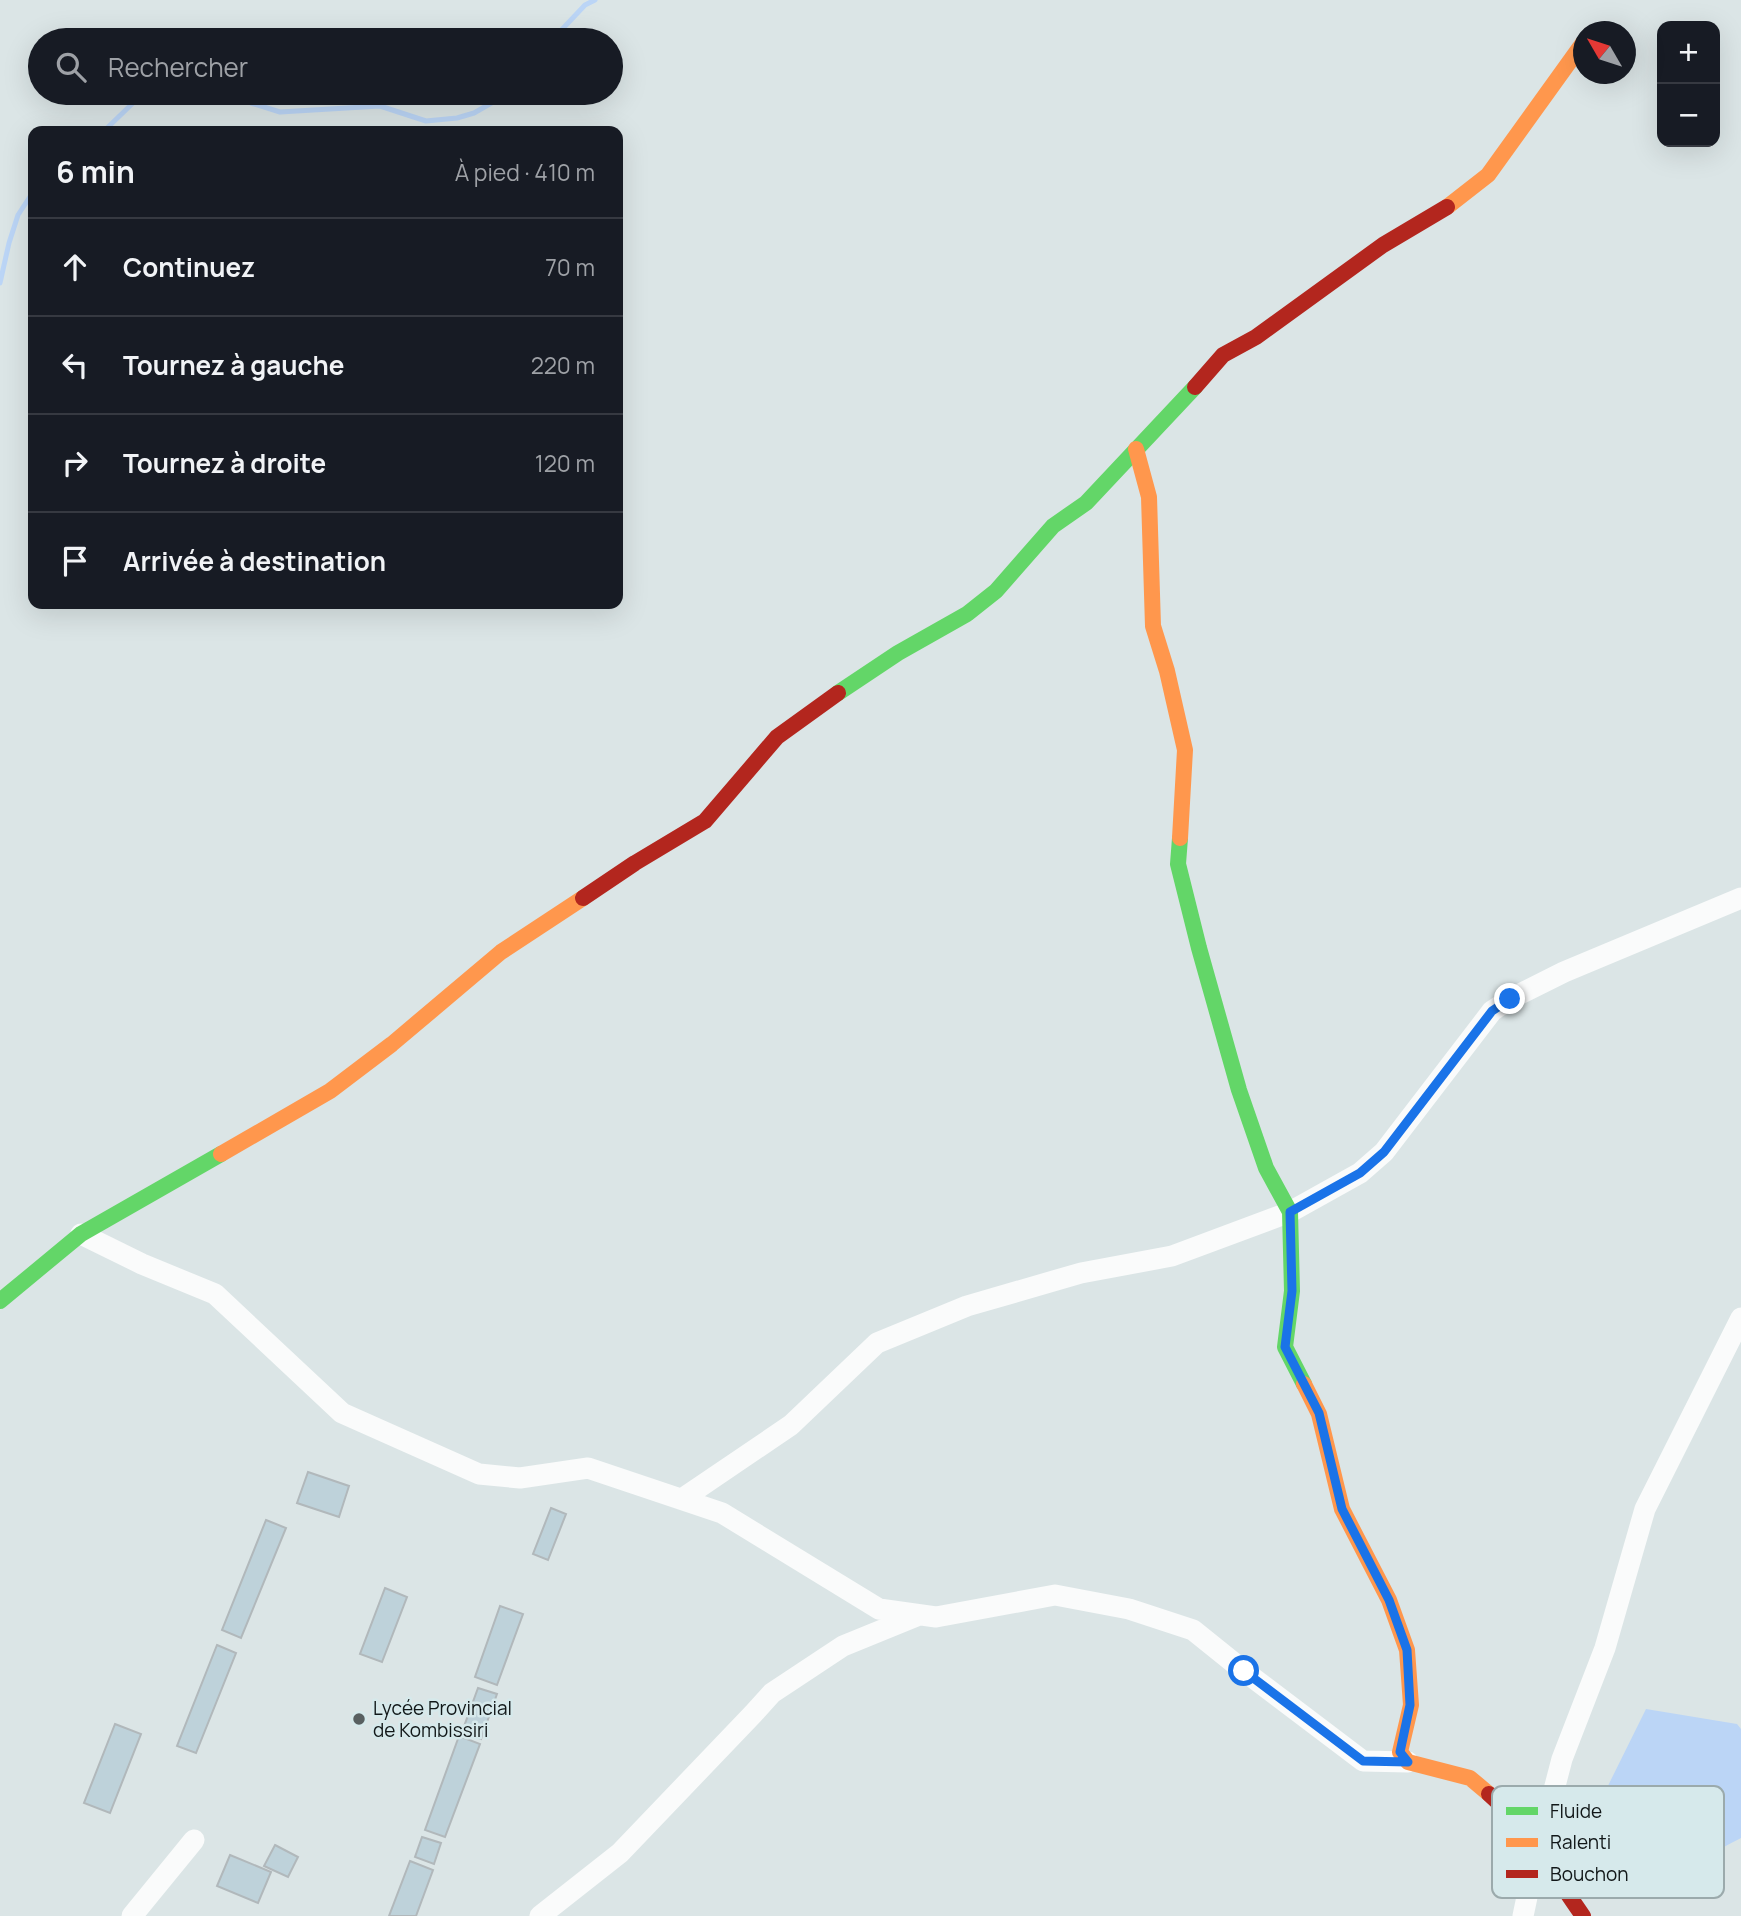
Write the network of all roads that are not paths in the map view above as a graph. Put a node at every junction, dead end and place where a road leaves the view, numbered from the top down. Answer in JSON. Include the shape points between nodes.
{"nodes":[{"id":1,"x":1573,"y":57,"type":"edge"},
{"id":2,"x":1136,"y":449,"type":"junction"},
{"id":3,"x":1741,"y":898,"type":"edge"},
{"id":4,"x":1290,"y":1212,"type":"junction"},
{"id":5,"x":80,"y":1234,"type":"junction"},
{"id":6,"x":0,"y":1301,"type":"edge"},
{"id":7,"x":1741,"y":1318,"type":"edge"},
{"id":8,"x":682,"y":1499,"type":"junction"},
{"id":9,"x":921,"y":1615,"type":"junction"},
{"id":10,"x":1408,"y":1762,"type":"junction"},
{"id":11,"x":1555,"y":1786,"type":"edge"},
{"id":12,"x":1492,"y":1797,"type":"edge"},
{"id":13,"x":194,"y":1840,"type":"dead end"},
{"id":14,"x":1527,"y":1898,"type":"edge"},
{"id":15,"x":1571,"y":1898,"type":"edge"},
{"id":16,"x":132,"y":1916,"type":"edge"},
{"id":17,"x":540,"y":1916,"type":"edge"},
{"id":18,"x":1523,"y":1916,"type":"edge"},
{"id":19,"x":1583,"y":1916,"type":"edge"}],
"edges":[{"from":1,"to":2,"type":"street","via":[[1488,175],[1454,203],[1223,355]]},
{"from":2,"to":4,"type":"street","via":[[1149,497],[1153,626],[1185,750],[1178,864],[1239,1090],[1266,1168]]},
{"from":2,"to":5,"type":"street","via":[[1086,503],[1053,526],[996,591],[777,737],[705,821],[501,953],[330,1091]]},
{"from":3,"to":4,"type":"street","via":[[1564,972],[1492,1011],[1384,1152],[1360,1173]]},
{"from":4,"to":8,"type":"street","via":[[1172,1256],[1081,1273],[967,1306],[877,1343],[791,1425]]},
{"from":4,"to":10,"type":"street","via":[[1292,1291],[1285,1347],[1319,1413],[1342,1509],[1389,1600],[1407,1650],[1410,1705],[1400,1752]]},
{"from":5,"to":6,"type":"street"},
{"from":5,"to":8,"type":"street","via":[[215,1294],[342,1413],[467,1469],[520,1478],[589,1468]]},
{"from":7,"to":11,"type":"street","via":[[1645,1509],[1605,1648]]},
{"from":8,"to":9,"type":"street","via":[[722,1513],[879,1609]]},
{"from":9,"to":10,"type":"street","via":[[936,1617],[1055,1595],[1129,1609],[1193,1630],[1363,1761]]},
{"from":9,"to":17,"type":"street","via":[[843,1646],[772,1693],[620,1853]]},
{"from":10,"to":12,"type":"street","via":[[1470,1778]]},
{"from":13,"to":16,"type":"street"},
{"from":14,"to":18,"type":"street"},
{"from":15,"to":19,"type":"street"}]}
